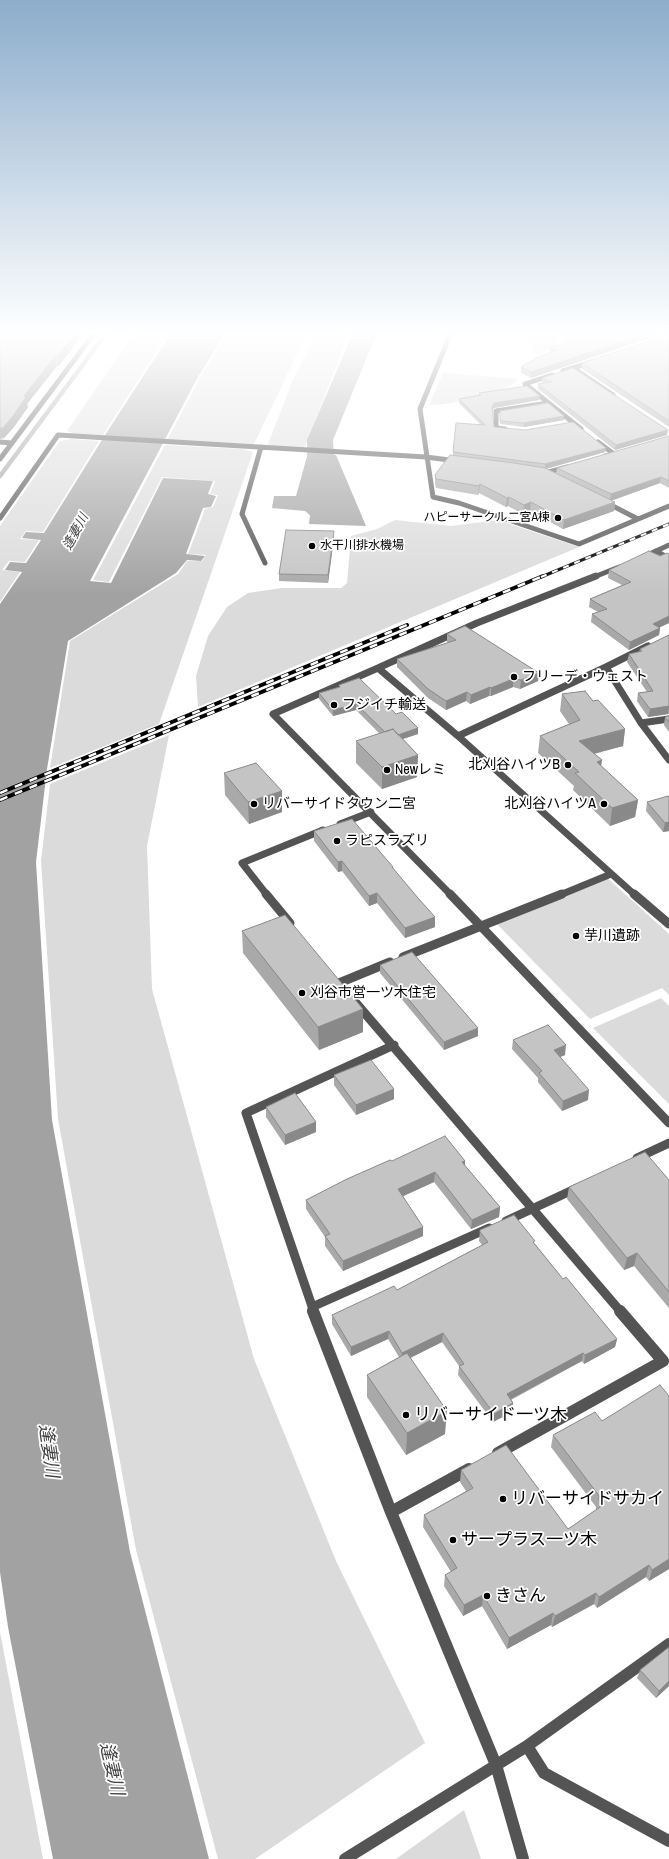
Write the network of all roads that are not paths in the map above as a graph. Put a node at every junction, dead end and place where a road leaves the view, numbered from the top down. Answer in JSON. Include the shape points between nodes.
{"nodes":[{"id":1,"x":28,"y":422,"type":"edge"},
{"id":2,"x":422,"y":422,"type":"edge"},
{"id":3,"x":496,"y":422,"type":"edge"},
{"id":4,"x":573,"y":422,"type":"joint"},
{"id":5,"x":566,"y":424,"type":"edge"},
{"id":6,"x":510,"y":430,"type":"edge"},
{"id":7,"x":584,"y":431,"type":"edge"},
{"id":8,"x":596,"y":440,"type":"edge"},
{"id":9,"x":0,"y":442,"type":"edge"},
{"id":10,"x":12,"y":443,"type":"junction"},
{"id":11,"x":261,"y":447,"type":"junction"},
{"id":12,"x":620,"y":452,"type":"edge"},
{"id":13,"x":614,"y":454,"type":"junction"},
{"id":14,"x":426,"y":457,"type":"junction"},
{"id":15,"x":598,"y":458,"type":"edge"},
{"id":16,"x":0,"y":459,"type":"edge"},
{"id":17,"x":461,"y":461,"type":"edge"},
{"id":18,"x":575,"y":464,"type":"edge"},
{"id":19,"x":537,"y":472,"type":"edge"},
{"id":20,"x":544,"y":473,"type":"junction"},
{"id":21,"x":551,"y":476,"type":"edge"},
{"id":22,"x":598,"y":499,"type":"edge"},
{"id":23,"x":669,"y":506,"type":"edge"},
{"id":24,"x":0,"y":518,"type":"edge"},
{"id":25,"x":638,"y":519,"type":"junction"},
{"id":26,"x":669,"y":545,"type":"edge"},
{"id":27,"x":656,"y":551,"type":"junction"},
{"id":28,"x":669,"y":558,"type":"edge"},
{"id":29,"x":634,"y":560,"type":"edge"},
{"id":30,"x":264,"y":563,"type":"dead end"},
{"id":31,"x":627,"y":563,"type":"edge"},
{"id":32,"x":655,"y":643,"type":"edge"},
{"id":33,"x":606,"y":667,"type":"junction"},
{"id":34,"x":378,"y":668,"type":"junction"},
{"id":35,"x":669,"y":719,"type":"edge"},
{"id":36,"x":641,"y":723,"type":"junction"},
{"id":37,"x":458,"y":736,"type":"junction"},
{"id":38,"x":669,"y":760,"type":"edge"},
{"id":39,"x":371,"y":812,"type":"junction"},
{"id":40,"x":611,"y":874,"type":"junction"},
{"id":41,"x":669,"y":924,"type":"edge"},
{"id":42,"x":481,"y":925,"type":"junction"},
{"id":43,"x":295,"y":929,"type":"edge"},
{"id":44,"x":394,"y":1046,"type":"junction"},
{"id":45,"x":669,"y":1123,"type":"edge"},
{"id":46,"x":669,"y":1143,"type":"edge"},
{"id":47,"x":626,"y":1164,"type":"edge"},
{"id":48,"x":584,"y":1184,"type":"edge"},
{"id":49,"x":534,"y":1208,"type":"junction"},
{"id":50,"x":312,"y":1307,"type":"junction"},
{"id":51,"x":666,"y":1365,"type":"edge"},
{"id":52,"x":489,"y":1458,"type":"edge"},
{"id":53,"x":475,"y":1466,"type":"edge"},
{"id":54,"x":391,"y":1512,"type":"junction"},
{"id":55,"x":669,"y":1644,"type":"edge"},
{"id":56,"x":527,"y":1746,"type":"junction"},
{"id":57,"x":496,"y":1766,"type":"junction"},
{"id":58,"x":669,"y":1841,"type":"edge"},
{"id":59,"x":345,"y":1859,"type":"edge"},
{"id":60,"x":524,"y":1859,"type":"edge"}],
"edges":[{"from":1,"to":10,"type":"street"},
{"from":2,"to":14,"type":"street"},
{"from":3,"to":6,"type":"street","via":[[496,428]]},
{"from":4,"to":5,"type":"street"},
{"from":4,"to":7,"type":"street"},
{"from":8,"to":13,"type":"street"},
{"from":9,"to":10,"type":"street"},
{"from":10,"to":16,"type":"street"},
{"from":11,"to":14,"type":"street"},
{"from":11,"to":24,"type":"street","via":[[58,435]]},
{"from":11,"to":30,"type":"street","via":[[242,514]]},
{"from":12,"to":13,"type":"street"},
{"from":13,"to":15,"type":"street"},
{"from":14,"to":17,"type":"street"},
{"from":14,"to":25,"type":"street","via":[[432,497],[579,544]]},
{"from":18,"to":20,"type":"street"},
{"from":19,"to":20,"type":"street"},
{"from":20,"to":21,"type":"street"},
{"from":22,"to":25,"type":"street"},
{"from":23,"to":25,"type":"street"},
{"from":26,"to":27,"type":"street"},
{"from":27,"to":28,"type":"street"},
{"from":27,"to":29,"type":"street"},
{"from":31,"to":34,"type":"street","via":[[477,623]]},
{"from":32,"to":33,"type":"street"},
{"from":33,"to":36,"type":"street"},
{"from":33,"to":37,"type":"street"},
{"from":34,"to":37,"type":"street"},
{"from":34,"to":39,"type":"street","via":[[273,714]]},
{"from":35,"to":36,"type":"street"},
{"from":36,"to":38,"type":"street"},
{"from":37,"to":40,"type":"street"},
{"from":39,"to":42,"type":"street"},
{"from":39,"to":43,"type":"street","via":[[242,863]]},
{"from":40,"to":41,"type":"street"},
{"from":40,"to":42,"type":"street"},
{"from":42,"to":44,"type":"street","via":[[342,986]]},
{"from":42,"to":45,"type":"street"},
{"from":44,"to":49,"type":"street"},
{"from":44,"to":50,"type":"street","via":[[246,1113]]},
{"from":46,"to":47,"type":"street"},
{"from":48,"to":49,"type":"street"},
{"from":49,"to":50,"type":"street"},
{"from":49,"to":51,"type":"street"},
{"from":50,"to":54,"type":"street"},
{"from":51,"to":52,"type":"street"},
{"from":53,"to":54,"type":"street"},
{"from":54,"to":57,"type":"street"},
{"from":55,"to":56,"type":"street"},
{"from":56,"to":57,"type":"street"},
{"from":56,"to":58,"type":"street","via":[[544,1773]]},
{"from":57,"to":59,"type":"street"},
{"from":57,"to":60,"type":"street"}]}
